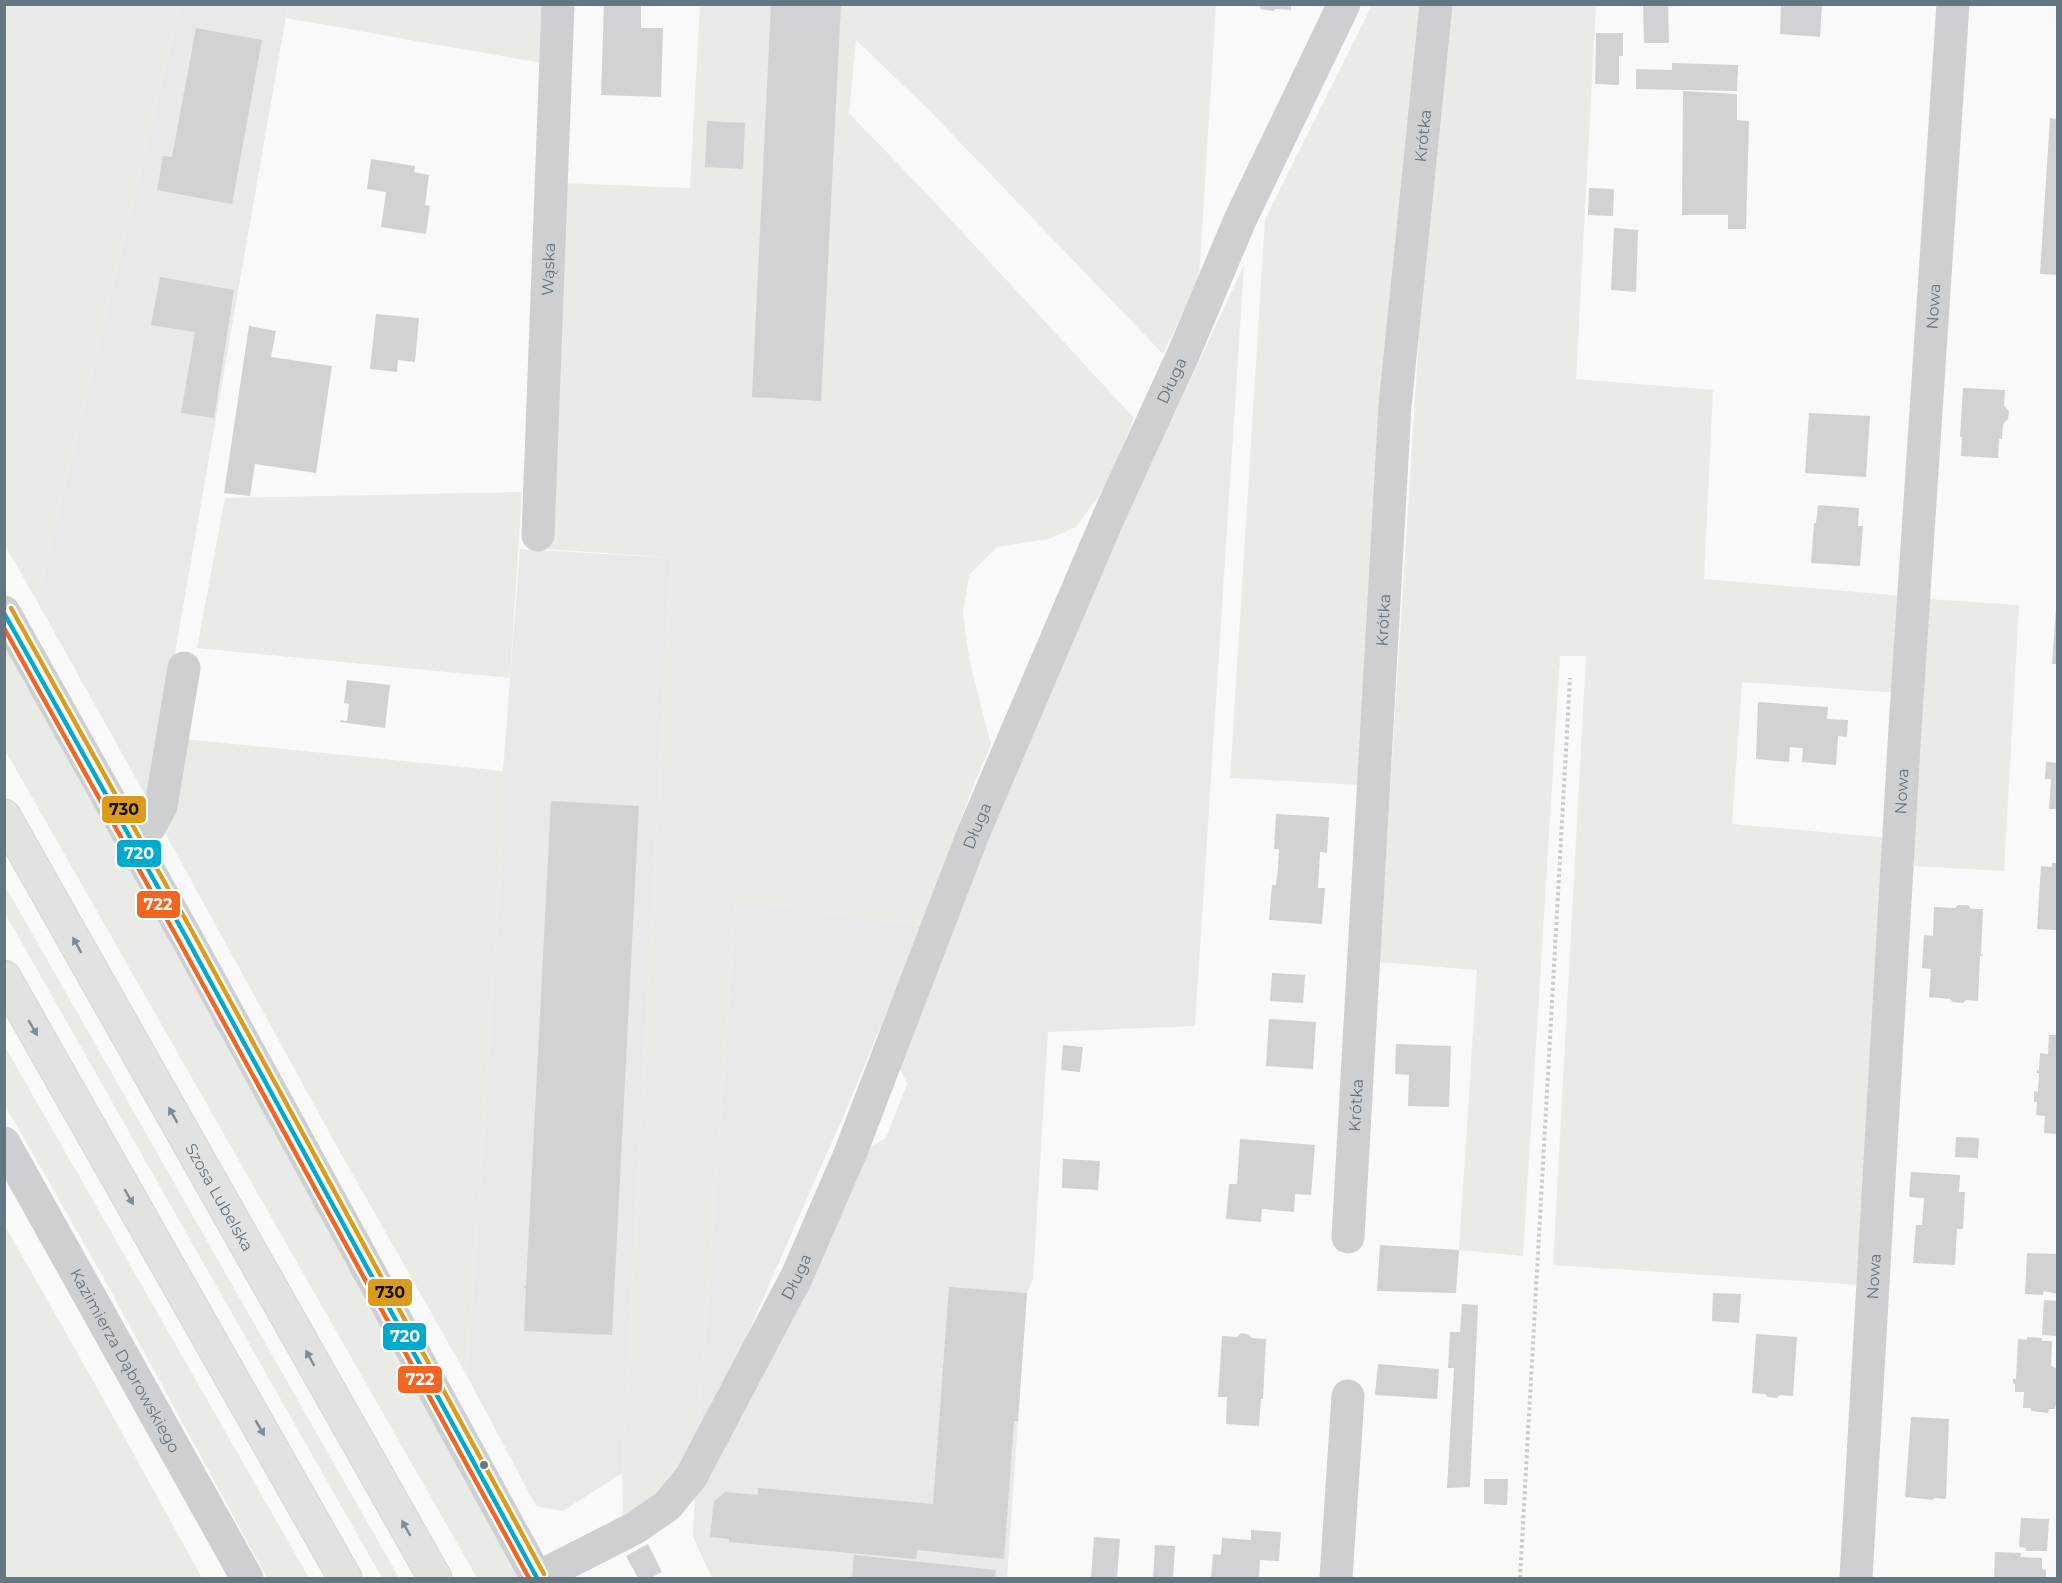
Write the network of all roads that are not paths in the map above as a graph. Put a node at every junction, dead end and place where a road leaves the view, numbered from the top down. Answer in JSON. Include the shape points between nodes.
{"nodes":[{"id":1,"x":558,"y":4,"type":"edge"},
{"id":2,"x":1344,"y":4,"type":"edge"},
{"id":3,"x":1437,"y":4,"type":"edge"},
{"id":4,"x":1953,"y":4,"type":"edge"},
{"id":5,"x":538,"y":535,"type":"dead end"},
{"id":6,"x":4,"y":612,"type":"edge"},
{"id":7,"x":184,"y":668,"type":"dead end"},
{"id":8,"x":4,"y":816,"type":"edge"},
{"id":9,"x":132,"y":840,"type":"junction"},
{"id":10,"x":4,"y":977,"type":"edge"},
{"id":11,"x":4,"y":1143,"type":"edge"},
{"id":12,"x":1348,"y":1237,"type":"dead end"},
{"id":13,"x":1348,"y":1396,"type":"dead end"},
{"id":14,"x":247,"y":1578,"type":"edge"},
{"id":15,"x":345,"y":1578,"type":"edge"},
{"id":16,"x":435,"y":1578,"type":"edge"},
{"id":17,"x":537,"y":1578,"type":"edge"},
{"id":18,"x":1336,"y":1578,"type":"edge"},
{"id":19,"x":1856,"y":1578,"type":"edge"}],
"edges":[{"from":1,"to":5,"type":"street","name":"Wąska"},
{"from":2,"to":17,"type":"street","name":"Długa","via":[[1240,220],[1109,516],[973,834],[850,1154],[796,1276],[691,1477],[667,1506],[635,1528]]},
{"from":3,"to":12,"type":"street","name":"Krótka","via":[[1395,406]]},
{"from":4,"to":19,"type":"street","name":"Nowa","via":[[1904,740]]},
{"from":6,"to":9,"type":"street"},
{"from":7,"to":9,"type":"street","via":[[161,806],[150,826]]},
{"from":16,"to":8,"type":"highway","name":"Szosa Lubelska","one_way":true},
{"from":9,"to":17,"type":"street"},
{"from":10,"to":15,"type":"highway","one_way":true},
{"from":11,"to":14,"type":"street","name":"Kazimierza Dąbrowskiego"},
{"from":13,"to":18,"type":"street"}]}
